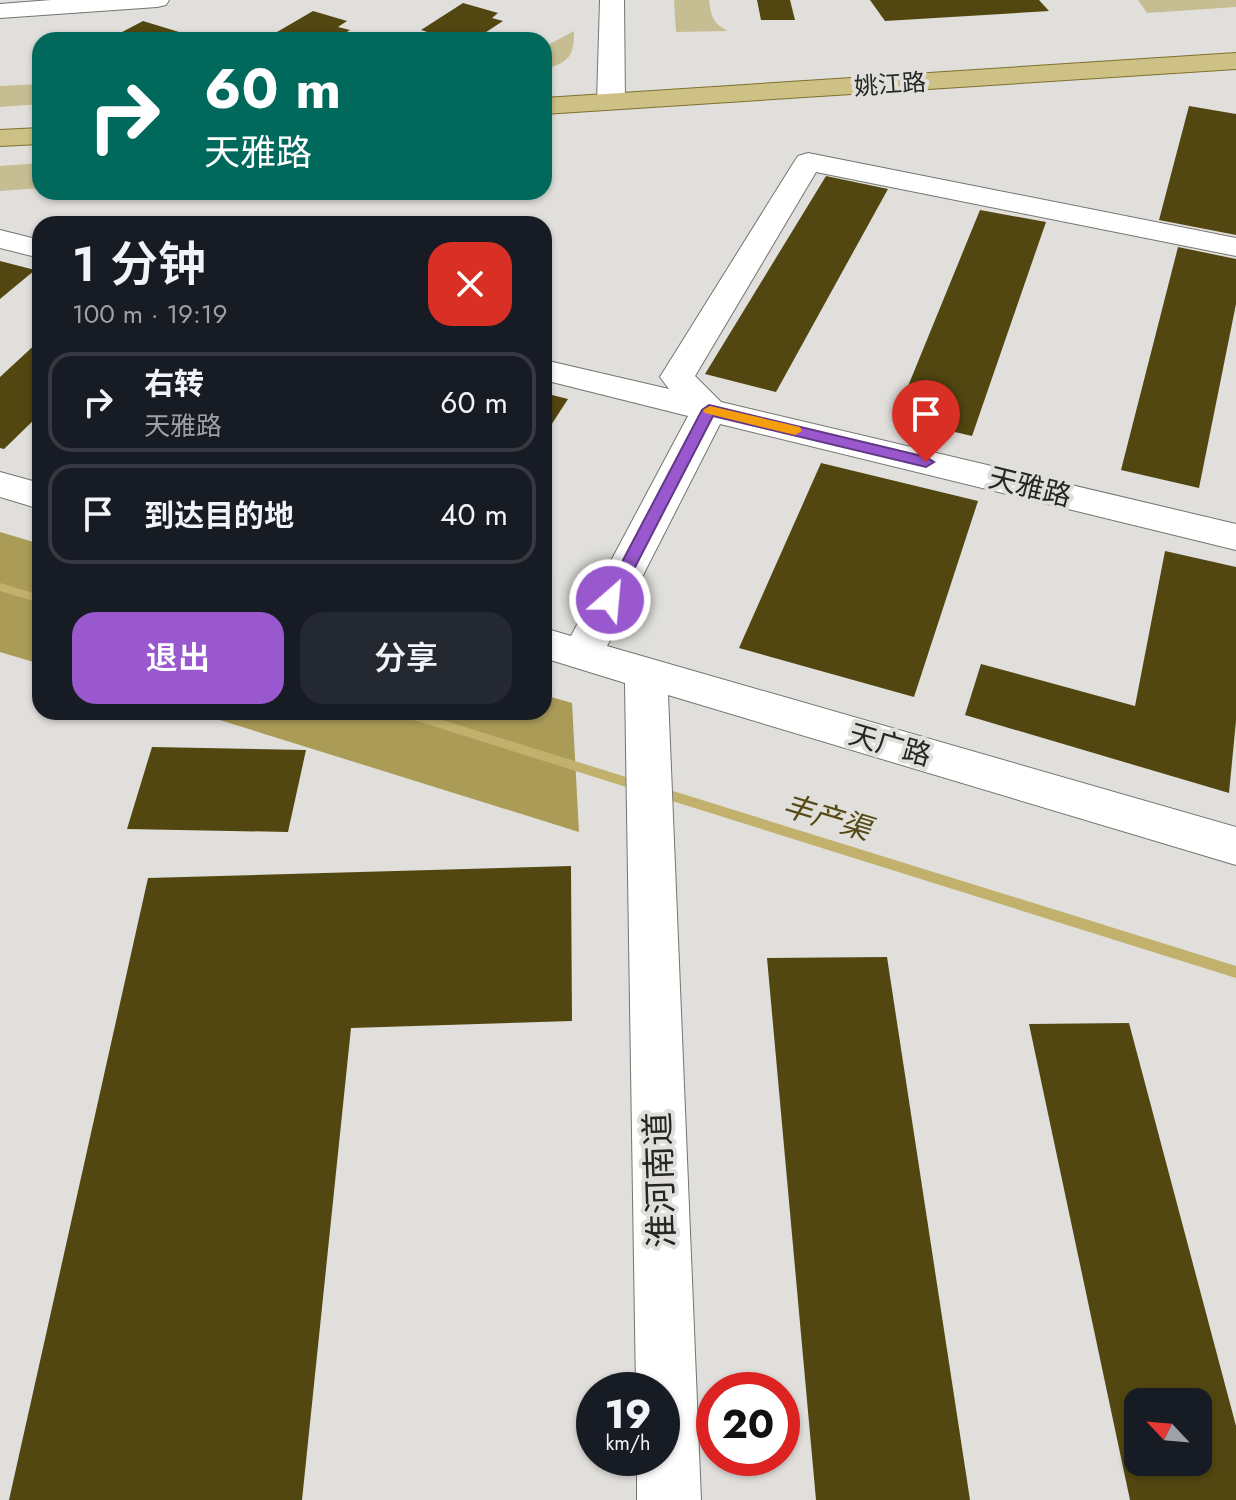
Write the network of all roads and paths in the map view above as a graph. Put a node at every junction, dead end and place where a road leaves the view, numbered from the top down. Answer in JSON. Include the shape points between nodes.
{"nodes":[{"id":1,"x":157,"y":0,"type":"edge"},
{"id":2,"x":612,"y":0,"type":"edge"},
{"id":3,"x":0,"y":11,"type":"edge"},
{"id":4,"x":1236,"y":61,"type":"edge"},
{"id":5,"x":639,"y":72,"type":"dead end"},
{"id":6,"x":639,"y":101,"type":"junction"},
{"id":7,"x":611,"y":102,"type":"junction"},
{"id":8,"x":552,"y":106,"type":"edge"},
{"id":9,"x":32,"y":136,"type":"edge"},
{"id":10,"x":0,"y":138,"type":"edge"},
{"id":11,"x":0,"y":239,"type":"edge"},
{"id":12,"x":32,"y":247,"type":"edge"},
{"id":13,"x":1236,"y":247,"type":"edge"},
{"id":14,"x":552,"y":372,"type":"edge"},
{"id":15,"x":709,"y":410,"type":"junction"},
{"id":16,"x":0,"y":484,"type":"edge"},
{"id":17,"x":32,"y":494,"type":"edge"},
{"id":18,"x":1236,"y":537,"type":"edge"},
{"id":19,"x":563,"y":648,"type":"edge"},
{"id":20,"x":646,"y":673,"type":"junction"},
{"id":21,"x":1236,"y":846,"type":"edge"},
{"id":22,"x":669,"y":1500,"type":"edge"}],
"edges":[{"from":1,"to":3,"type":"street"},
{"from":2,"to":7,"type":"street"},
{"from":4,"to":6,"type":"main road","name":"姚江路"},
{"from":5,"to":6,"type":"street"},
{"from":6,"to":7,"type":"main road","name":"姚江路"},
{"from":7,"to":8,"type":"main road","name":"姚江路"},
{"from":9,"to":10,"type":"main road"},
{"from":11,"to":12,"type":"street"},
{"from":13,"to":15,"type":"street","via":[[808,162],[677,377]]},
{"from":14,"to":15,"type":"street","name":"天雅路"},
{"from":15,"to":18,"type":"street","name":"天雅路"},
{"from":15,"to":19,"type":"street"},
{"from":16,"to":17,"type":"street"},
{"from":19,"to":20,"type":"street","name":"天广路"},
{"from":20,"to":21,"type":"street","name":"天广路"},
{"from":20,"to":22,"type":"street","name":"淮河南道"}]}
